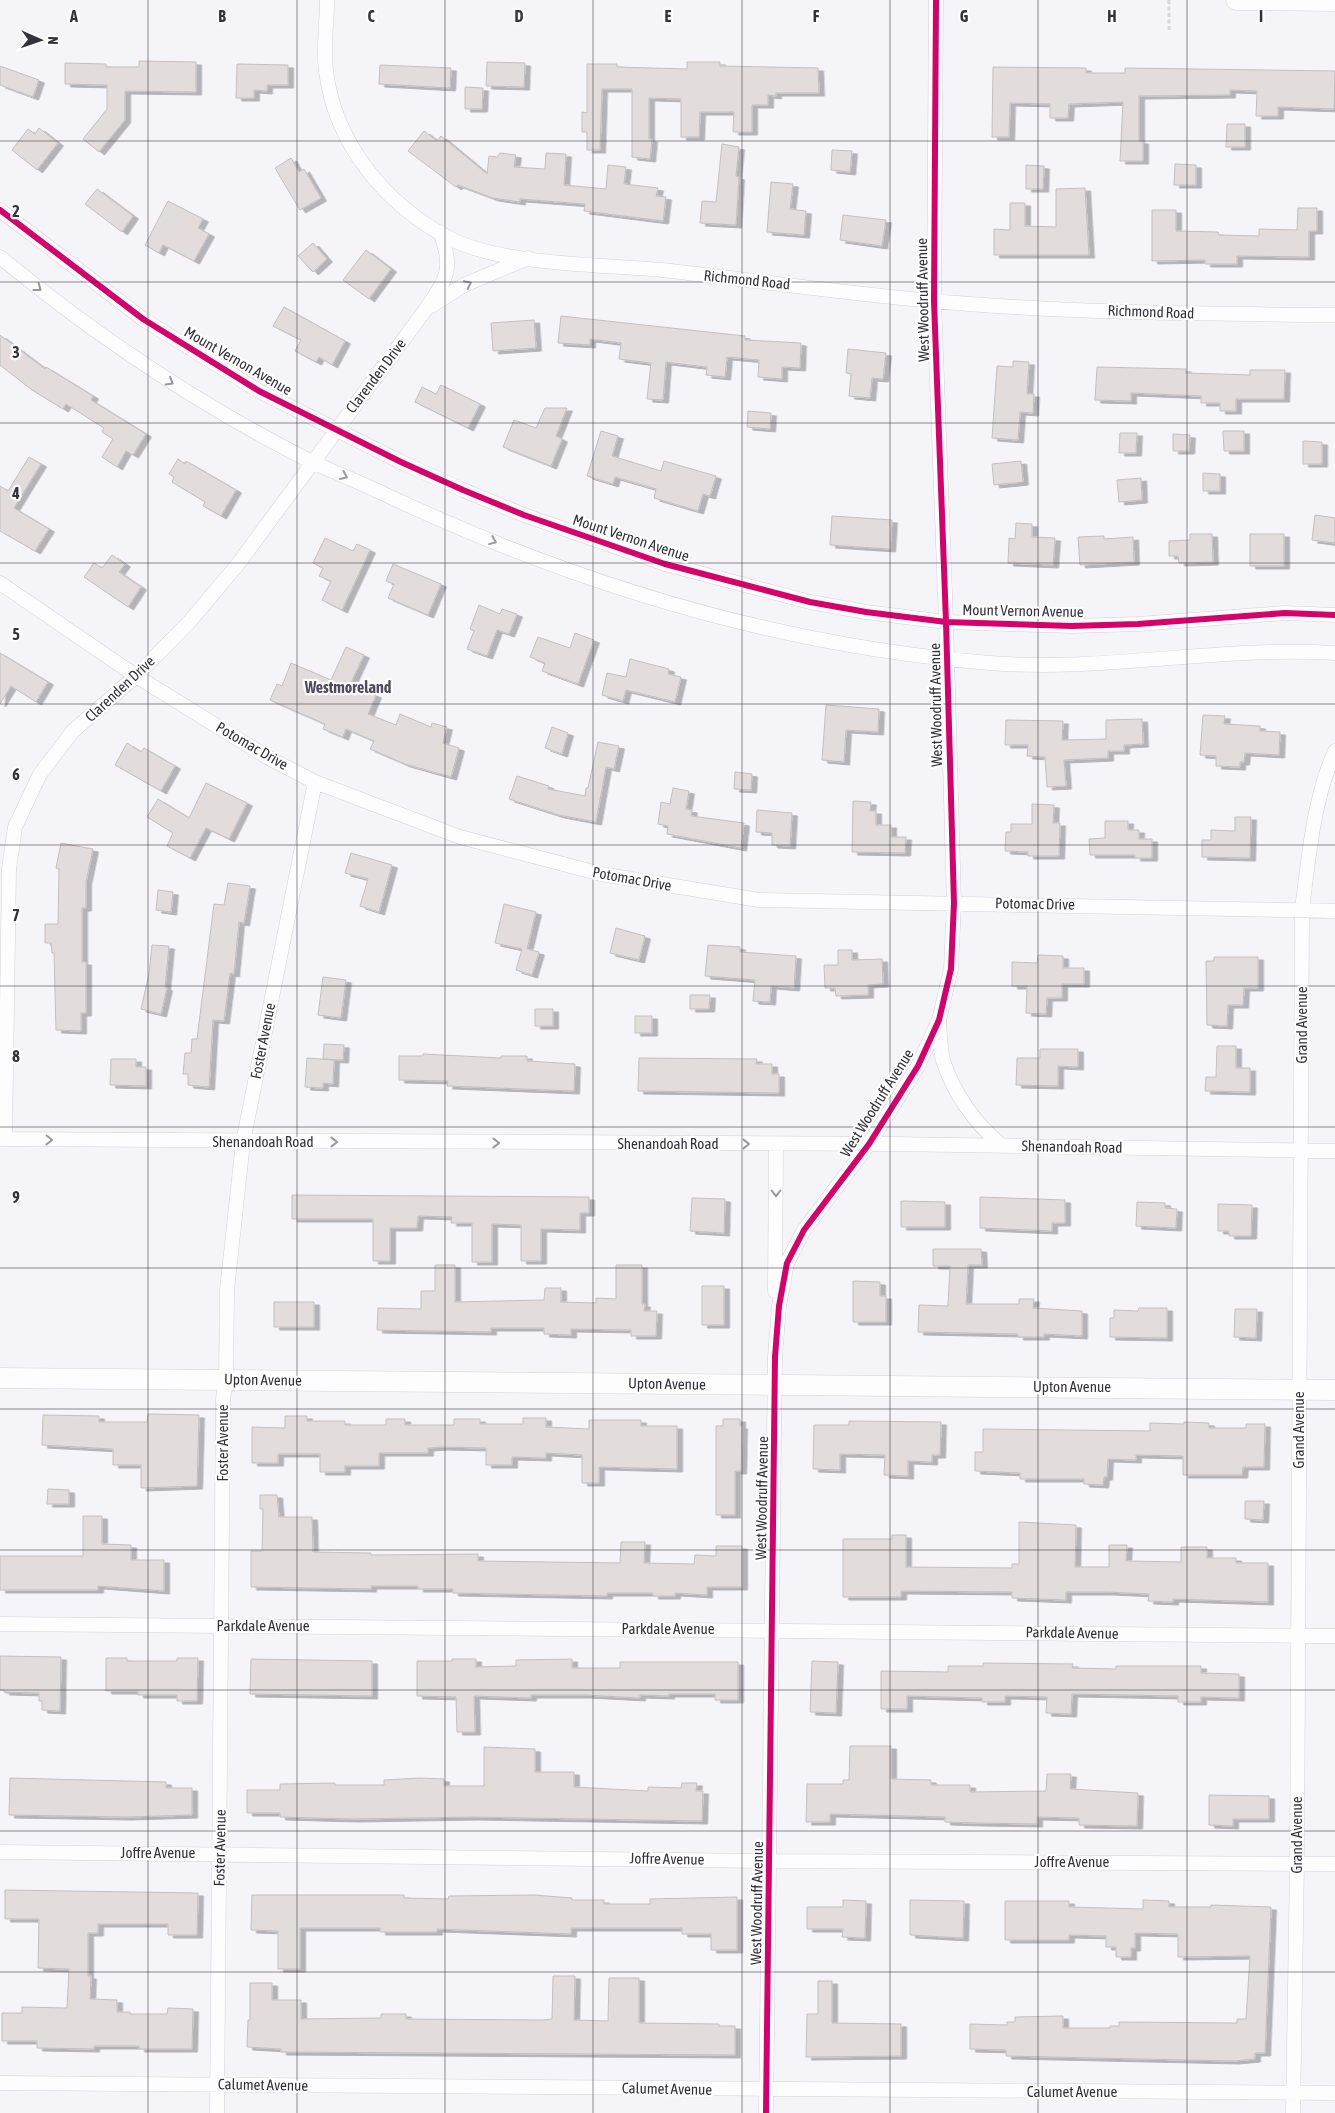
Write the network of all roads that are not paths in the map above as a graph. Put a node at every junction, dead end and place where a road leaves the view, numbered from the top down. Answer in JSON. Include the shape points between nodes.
{"nodes":[{"id":1,"x":327,"y":0,"type":"edge"},
{"id":2,"x":936,"y":0,"type":"edge"},
{"id":3,"x":1236,"y":0,"type":"edge"},
{"id":4,"x":1335,"y":1,"type":"edge"},
{"id":5,"x":0,"y":210,"type":"edge"},
{"id":6,"x":440,"y":232,"type":"junction"},
{"id":7,"x":0,"y":257,"type":"edge"},
{"id":8,"x":528,"y":258,"type":"junction"},
{"id":9,"x":934,"y":301,"type":"junction"},
{"id":10,"x":426,"y":309,"type":"junction"},
{"id":11,"x":1335,"y":315,"type":"edge"},
{"id":12,"x":337,"y":429,"type":"junction"},
{"id":13,"x":313,"y":462,"type":"junction"},
{"id":14,"x":0,"y":583,"type":"edge"},
{"id":15,"x":1335,"y":615,"type":"edge"},
{"id":16,"x":946,"y":622,"type":"junction"},
{"id":17,"x":1335,"y":653,"type":"edge"},
{"id":18,"x":948,"y":659,"type":"junction"},
{"id":19,"x":136,"y":676,"type":"junction"},
{"id":20,"x":1335,"y":751,"type":"edge"},
{"id":21,"x":315,"y":782,"type":"junction"},
{"id":22,"x":954,"y":903,"type":"junction"},
{"id":23,"x":1302,"y":909,"type":"junction"},
{"id":24,"x":1335,"y":911,"type":"edge"},
{"id":25,"x":939,"y":1020,"type":"junction"},
{"id":26,"x":3,"y":1139,"type":"edge"},
{"id":27,"x":243,"y":1142,"type":"junction"},
{"id":28,"x":776,"y":1144,"type":"junction"},
{"id":29,"x":869,"y":1144,"type":"junction"},
{"id":30,"x":1001,"y":1146,"type":"junction"},
{"id":31,"x":1301,"y":1151,"type":"junction"},
{"id":32,"x":1335,"y":1151,"type":"edge"},
{"id":33,"x":775,"y":1357,"type":"junction"},
{"id":34,"x":0,"y":1378,"type":"edge"},
{"id":35,"x":226,"y":1380,"type":"junction"},
{"id":36,"x":775,"y":1385,"type":"junction"},
{"id":37,"x":1300,"y":1389,"type":"junction"},
{"id":38,"x":1335,"y":1390,"type":"edge"},
{"id":39,"x":0,"y":1624,"type":"edge"},
{"id":40,"x":222,"y":1626,"type":"junction"},
{"id":41,"x":773,"y":1630,"type":"junction"},
{"id":42,"x":1297,"y":1636,"type":"junction"},
{"id":43,"x":1335,"y":1636,"type":"edge"},
{"id":44,"x":0,"y":1852,"type":"edge"},
{"id":45,"x":220,"y":1854,"type":"junction"},
{"id":46,"x":770,"y":1861,"type":"junction"},
{"id":47,"x":1297,"y":1863,"type":"junction"},
{"id":48,"x":1335,"y":1864,"type":"edge"},
{"id":49,"x":0,"y":2082,"type":"edge"},
{"id":50,"x":218,"y":2084,"type":"junction"},
{"id":51,"x":766,"y":2090,"type":"junction"},
{"id":52,"x":1293,"y":2093,"type":"junction"},
{"id":53,"x":1335,"y":2093,"type":"edge"},
{"id":54,"x":217,"y":2113,"type":"edge"},
{"id":55,"x":766,"y":2113,"type":"edge"},
{"id":56,"x":1293,"y":2113,"type":"edge"}],
"edges":[{"from":1,"to":6,"type":"street","name":"Richmond Road","via":[[326,69],[342,131],[355,156],[371,176],[409,212]]},
{"from":2,"to":9,"type":"street","name":"West Woodruff Avenue"},
{"from":3,"to":4,"type":"street"},
{"from":5,"to":12,"type":"street","name":"Mount Vernon Avenue","via":[[144,319],[259,391]]},
{"from":6,"to":8,"type":"street","name":"Richmond Road","via":[[488,252]]},
{"from":6,"to":10,"type":"street","name":"Clarenden Drive","via":[[448,251],[448,266],[443,284]]},
{"from":7,"to":13,"type":"street","one_way":true,"via":[[79,319],[164,378]]},
{"from":8,"to":9,"type":"street","name":"Richmond Road"},
{"from":10,"to":8,"type":"street","name":"Clarenden Drive","one_way":true,"via":[[464,285]]},
{"from":9,"to":11,"type":"street","name":"Richmond Road","via":[[1165,314]]},
{"from":9,"to":16,"type":"street","name":"West Woodruff Avenue"},
{"from":10,"to":12,"type":"street","name":"Clarenden Drive"},
{"from":12,"to":13,"type":"street","name":"Clarenden Drive"},
{"from":12,"to":16,"type":"street","name":"Mount Vernon Avenue","via":[[401,462],[524,515],[665,564],[810,602]]},
{"from":13,"to":18,"type":"street","one_way":true,"via":[[427,515],[608,585],[799,636],[899,654]]},
{"from":13,"to":19,"type":"street","name":"Clarenden Drive","via":[[238,564],[191,620]]},
{"from":14,"to":19,"type":"street","name":"Potomac Drive"},
{"from":15,"to":16,"type":"street","name":"Mount Vernon Avenue","via":[[1285,613],[1072,626]]},
{"from":16,"to":18,"type":"street","name":"West Woodruff Avenue"},
{"from":17,"to":18,"type":"street","via":[[1259,651],[1051,664]]},
{"from":18,"to":22,"type":"street","name":"West Woodruff Avenue"},
{"from":19,"to":21,"type":"street","name":"Potomac Drive","via":[[267,757]]},
{"from":19,"to":26,"type":"street","name":"Clarenden Drive","via":[[73,732],[40,774],[15,827],[9,869]]},
{"from":20,"to":23,"type":"street","name":"Grand Avenue","via":[[1327,768],[1312,836]]},
{"from":21,"to":22,"type":"street","name":"Potomac Drive","via":[[460,837],[601,874],[759,900]]},
{"from":21,"to":27,"type":"street","name":"Foster Avenue"},
{"from":22,"to":23,"type":"street","name":"Potomac Drive"},
{"from":22,"to":25,"type":"street","name":"West Woodruff Avenue","via":[[951,969]]},
{"from":23,"to":24,"type":"street","name":"Potomac Drive"},
{"from":23,"to":31,"type":"street","name":"Grand Avenue"},
{"from":25,"to":29,"type":"street","name":"West Woodruff Avenue","via":[[918,1066]]},
{"from":25,"to":30,"type":"street","name":"West Woodruff Avenue","via":[[942,1058],[956,1093]]},
{"from":26,"to":27,"type":"street","name":"Shenandoah Road","one_way":true},
{"from":27,"to":28,"type":"street","name":"Shenandoah Road","one_way":true},
{"from":27,"to":35,"type":"street","name":"Foster Avenue","via":[[227,1290]]},
{"from":28,"to":29,"type":"street","name":"Shenandoah Road"},
{"from":28,"to":33,"type":"street","name":"West Woodruff Avenue","one_way":true},
{"from":29,"to":30,"type":"street","name":"Shenandoah Road"},
{"from":29,"to":33,"type":"street","name":"West Woodruff Avenue","via":[[804,1230],[787,1263]]},
{"from":30,"to":31,"type":"street","name":"Shenandoah Road"},
{"from":31,"to":32,"type":"street","name":"Shenandoah Road"},
{"from":31,"to":37,"type":"street","name":"Grand Avenue"},
{"from":33,"to":36,"type":"street","name":"West Woodruff Avenue"},
{"from":34,"to":35,"type":"street","name":"Upton Avenue"},
{"from":35,"to":36,"type":"street","name":"Upton Avenue"},
{"from":35,"to":40,"type":"street","name":"Foster Avenue","via":[[223,1399]]},
{"from":36,"to":37,"type":"street","name":"Upton Avenue"},
{"from":36,"to":41,"type":"street","name":"West Woodruff Avenue"},
{"from":37,"to":38,"type":"street","name":"Upton Avenue"},
{"from":37,"to":42,"type":"street","name":"Grand Avenue"},
{"from":39,"to":40,"type":"street","name":"Parkdale Avenue"},
{"from":40,"to":41,"type":"street","name":"Parkdale Avenue"},
{"from":40,"to":45,"type":"street","name":"Foster Avenue"},
{"from":41,"to":42,"type":"street","name":"Parkdale Avenue"},
{"from":41,"to":46,"type":"street","name":"West Woodruff Avenue"},
{"from":42,"to":43,"type":"street","name":"Parkdale Avenue"},
{"from":42,"to":47,"type":"street","name":"Grand Avenue"},
{"from":44,"to":45,"type":"street","name":"Joffre Avenue"},
{"from":45,"to":46,"type":"street","name":"Joffre Avenue"},
{"from":45,"to":50,"type":"street","name":"Foster Avenue"},
{"from":46,"to":47,"type":"street","name":"Joffre Avenue"},
{"from":46,"to":51,"type":"street","name":"West Woodruff Avenue"},
{"from":47,"to":48,"type":"street","name":"Joffre Avenue"},
{"from":47,"to":52,"type":"street","name":"Grand Avenue"},
{"from":49,"to":50,"type":"street","name":"Calumet Avenue"},
{"from":50,"to":51,"type":"street","name":"Calumet Avenue"},
{"from":50,"to":54,"type":"street","name":"Foster Avenue"},
{"from":51,"to":52,"type":"street","name":"Calumet Avenue"},
{"from":51,"to":55,"type":"street","name":"West Woodruff Avenue"},
{"from":52,"to":53,"type":"street","name":"Calumet Avenue"},
{"from":52,"to":56,"type":"street","name":"Grand Avenue"}]}
